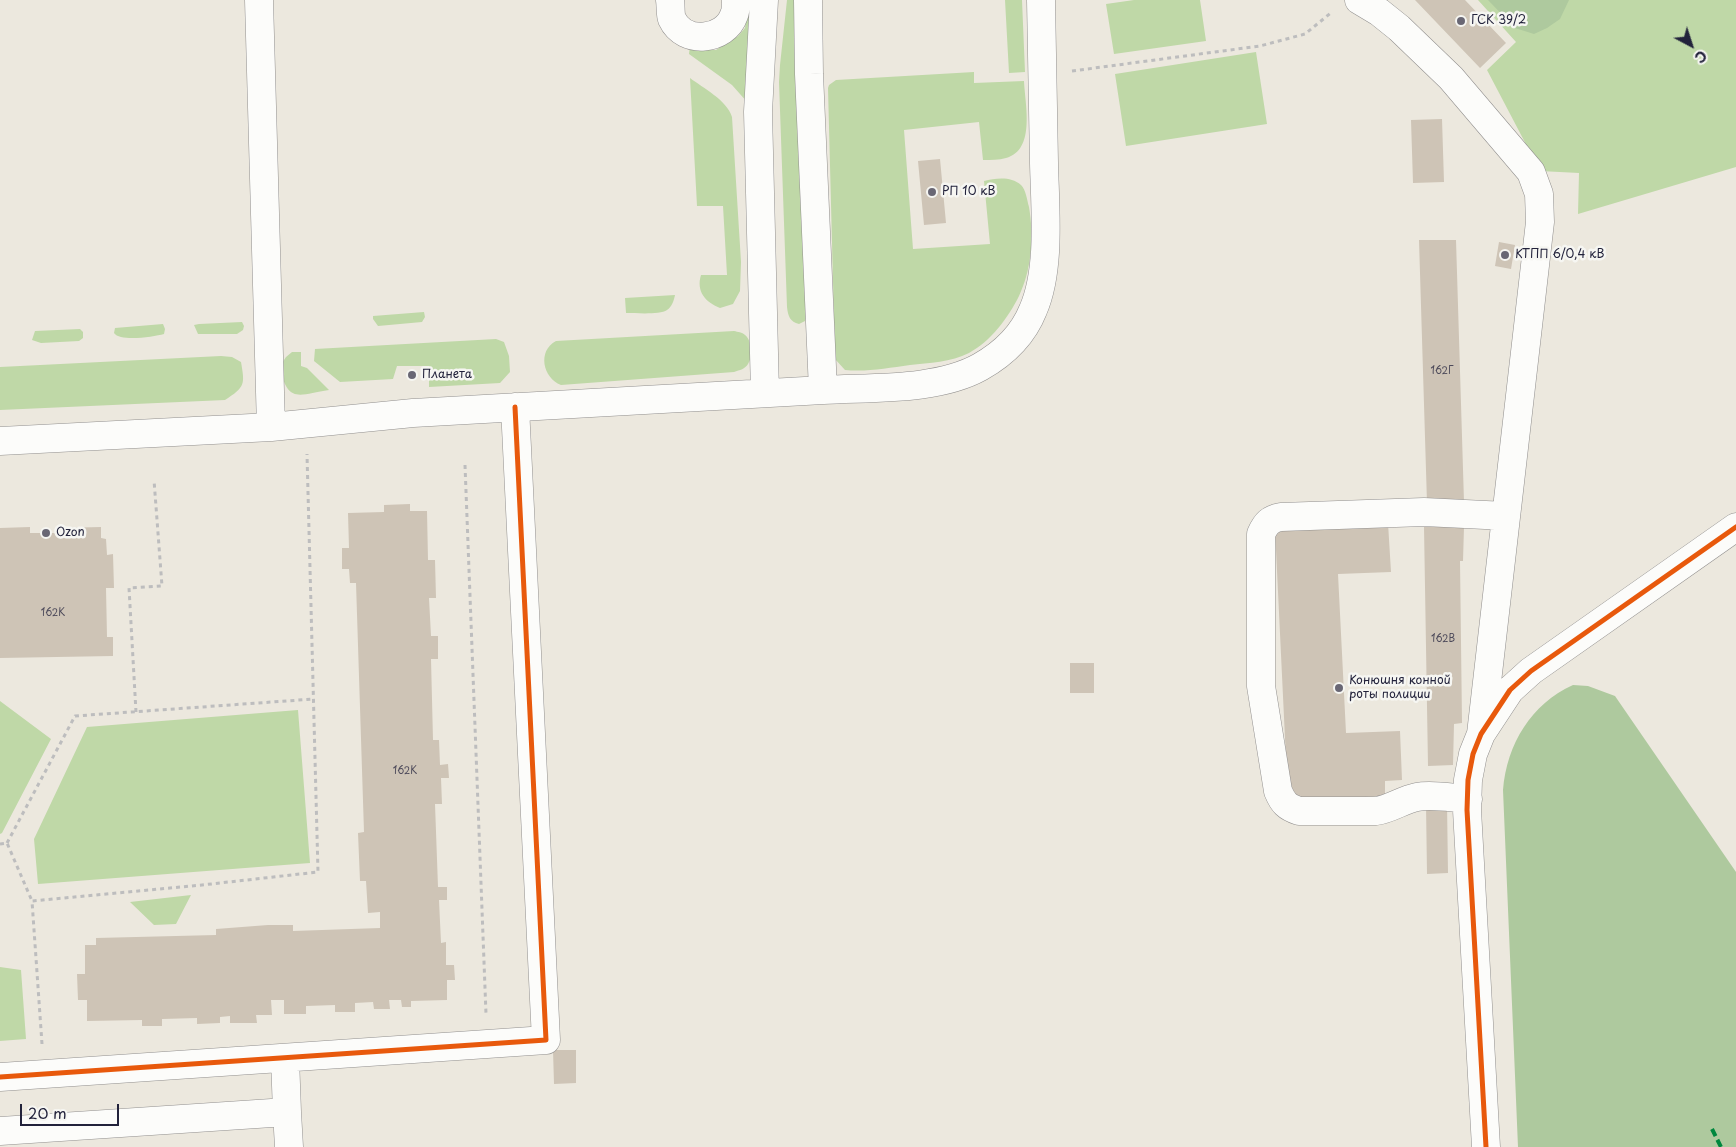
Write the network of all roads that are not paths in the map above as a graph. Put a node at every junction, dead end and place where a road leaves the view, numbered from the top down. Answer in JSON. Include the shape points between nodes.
{"nodes":[{"id":1,"x":259,"y":0,"type":"edge"},
{"id":2,"x":670,"y":0,"type":"edge"},
{"id":3,"x":736,"y":0,"type":"edge"},
{"id":4,"x":764,"y":0,"type":"edge"},
{"id":5,"x":808,"y":0,"type":"edge"},
{"id":6,"x":1041,"y":0,"type":"edge"},
{"id":7,"x":1359,"y":0,"type":"edge"},
{"id":8,"x":823,"y":390,"type":"junction"},
{"id":9,"x":765,"y":393,"type":"junction"},
{"id":10,"x":515,"y":407,"type":"junction"},
{"id":11,"x":271,"y":427,"type":"junction"},
{"id":12,"x":0,"y":441,"type":"edge"},
{"id":13,"x":1506,"y":516,"type":"junction"},
{"id":14,"x":1736,"y":527,"type":"edge"},
{"id":15,"x":1480,"y":734,"type":"junction"},
{"id":16,"x":1468,"y":799,"type":"junction"},
{"id":17,"x":285,"y":1058,"type":"junction"},
{"id":18,"x":0,"y":1077,"type":"edge"},
{"id":19,"x":287,"y":1112,"type":"junction"},
{"id":20,"x":0,"y":1131,"type":"edge"},
{"id":21,"x":289,"y":1147,"type":"edge"},
{"id":22,"x":1486,"y":1147,"type":"edge"}],
"edges":[{"from":1,"to":11,"type":"street"},
{"from":2,"to":3,"type":"street","via":[[671,18],[678,28],[701,38],[715,35],[726,27],[734,16]]},
{"from":4,"to":9,"type":"street","via":[[758,112]]},
{"from":5,"to":8,"type":"street"},
{"from":6,"to":8,"type":"street","via":[[1045,240],[1038,294],[1026,325],[1006,349],[979,368],[960,376],[921,385]]},
{"from":7,"to":13,"type":"street","via":[[1399,28],[1452,78],[1531,172],[1536,183],[1540,222]]},
{"from":8,"to":9,"type":"street"},
{"from":9,"to":10,"type":"street"},
{"from":10,"to":11,"type":"street"},
{"from":10,"to":17,"type":"street","via":[[546,1040]]},
{"from":11,"to":12,"type":"street"},
{"from":13,"to":15,"type":"street"},
{"from":13,"to":16,"type":"street","via":[[1424,512],[1281,517],[1272,519],[1261,534],[1261,686],[1282,801],[1299,811],[1376,811],[1422,796]]},
{"from":14,"to":15,"type":"street","via":[[1531,671],[1510,690]]},
{"from":15,"to":16,"type":"street","via":[[1468,780]]},
{"from":16,"to":22,"type":"street"},
{"from":17,"to":18,"type":"street"},
{"from":17,"to":19,"type":"street"},
{"from":19,"to":20,"type":"street"},
{"from":19,"to":21,"type":"street"}]}
